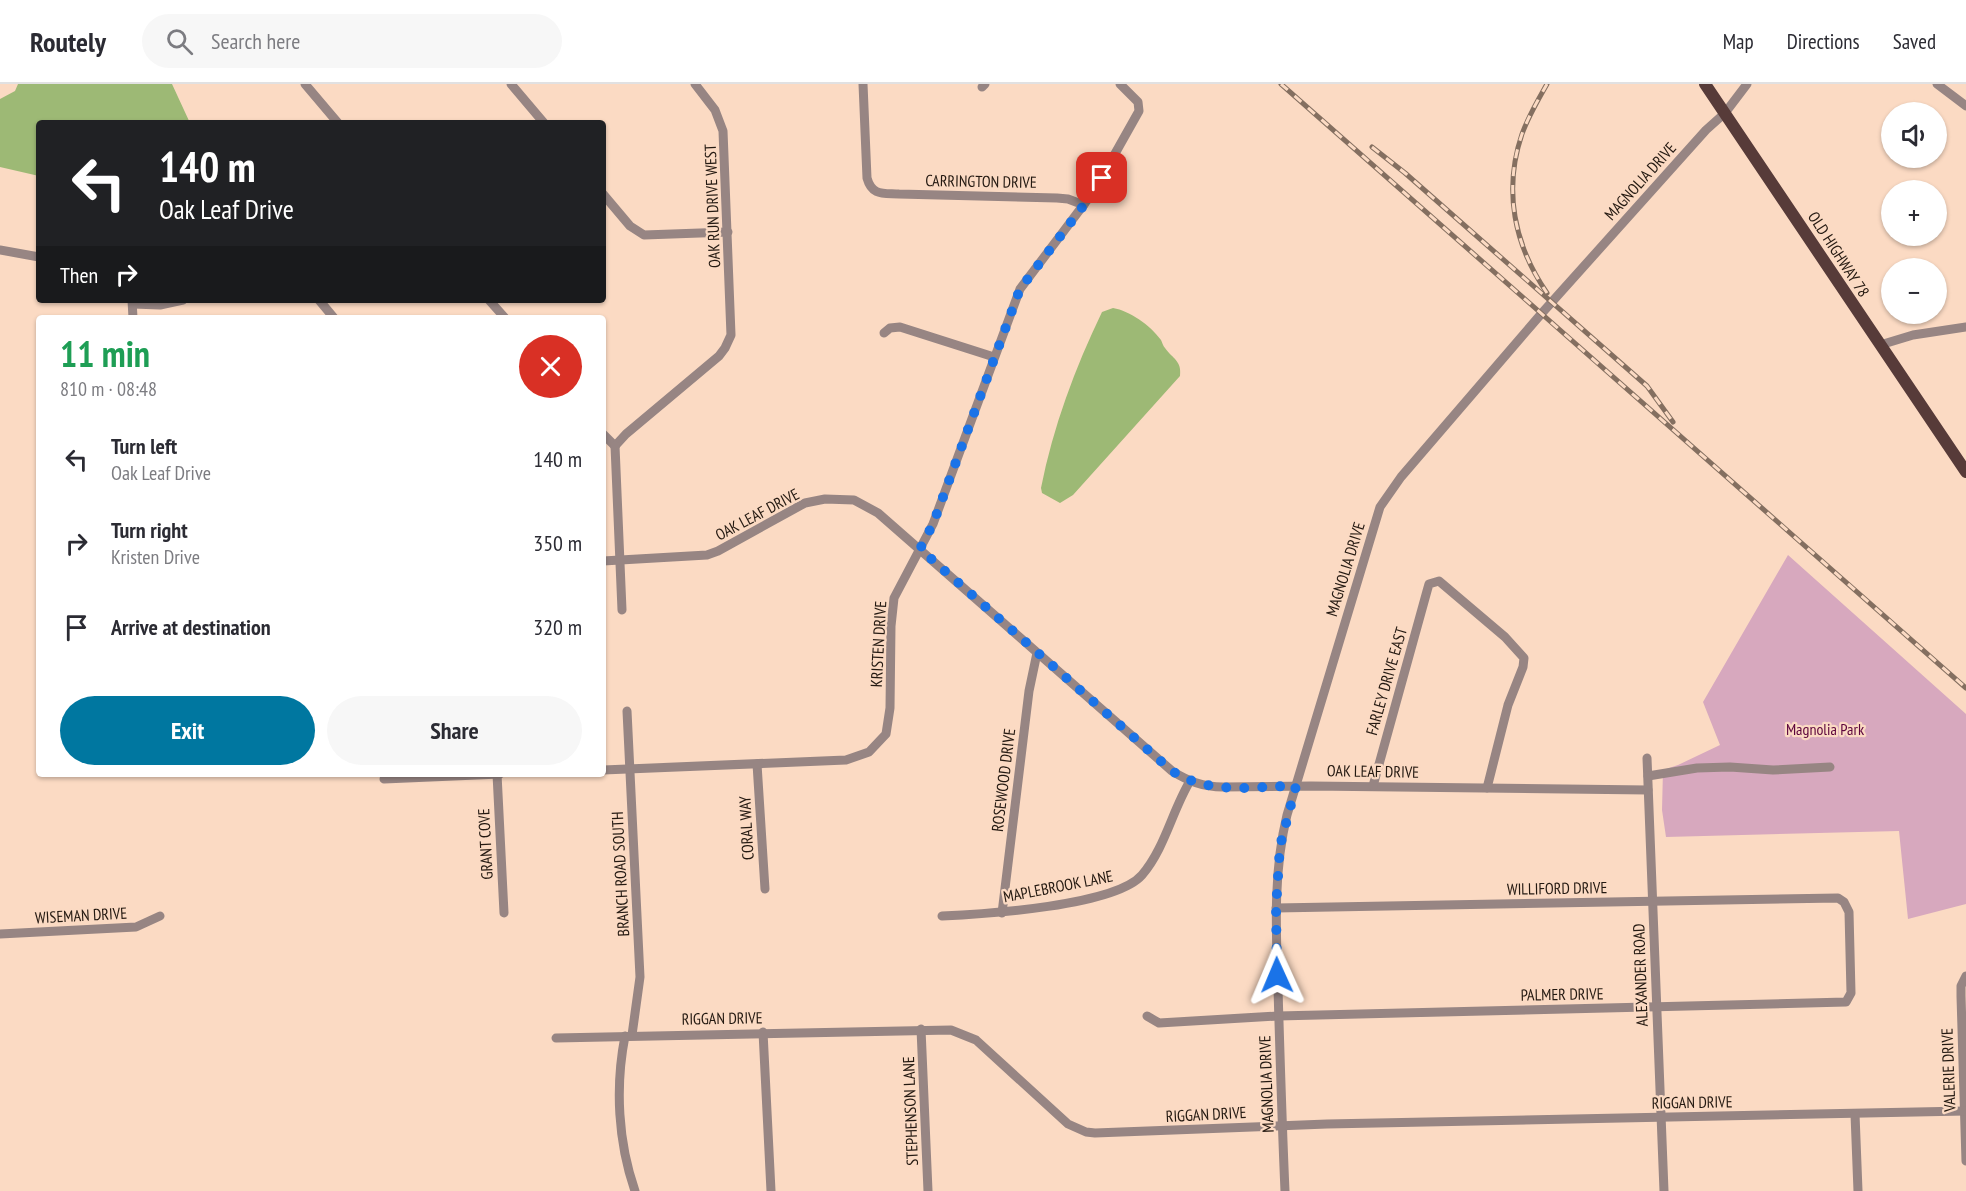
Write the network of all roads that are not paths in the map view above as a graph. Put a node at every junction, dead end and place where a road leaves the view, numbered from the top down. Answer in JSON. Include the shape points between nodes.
{"nodes":[{"id":1,"x":305,"y":84,"type":"edge"},
{"id":2,"x":511,"y":84,"type":"edge"},
{"id":3,"x":695,"y":84,"type":"edge"},
{"id":4,"x":863,"y":84,"type":"edge"},
{"id":5,"x":1120,"y":84,"type":"edge"},
{"id":6,"x":1706,"y":84,"type":"edge"},
{"id":7,"x":1747,"y":84,"type":"edge"},
{"id":8,"x":1937,"y":84,"type":"edge"},
{"id":9,"x":1966,"y":106,"type":"edge"},
{"id":10,"x":1725,"y":113,"type":"junction"},
{"id":11,"x":335,"y":120,"type":"edge"},
{"id":12,"x":541,"y":120,"type":"edge"},
{"id":13,"x":606,"y":198,"type":"edge"},
{"id":14,"x":1084,"y":205,"type":"junction"},
{"id":15,"x":728,"y":232,"type":"junction"},
{"id":16,"x":0,"y":250,"type":"edge"},
{"id":17,"x":36,"y":256,"type":"edge"},
{"id":18,"x":141,"y":303,"type":"edge"},
{"id":19,"x":169,"y":303,"type":"edge"},
{"id":20,"x":322,"y":303,"type":"edge"},
{"id":21,"x":492,"y":303,"type":"edge"},
{"id":22,"x":332,"y":315,"type":"edge"},
{"id":23,"x":502,"y":315,"type":"edge"},
{"id":24,"x":1966,"y":327,"type":"edge"},
{"id":25,"x":884,"y":333,"type":"dead end"},
{"id":26,"x":1880,"y":345,"type":"junction"},
{"id":27,"x":994,"y":357,"type":"junction"},
{"id":28,"x":606,"y":437,"type":"edge"},
{"id":29,"x":615,"y":446,"type":"junction"},
{"id":30,"x":1966,"y":472,"type":"edge"},
{"id":31,"x":920,"y":549,"type":"junction"},
{"id":32,"x":606,"y":561,"type":"edge"},
{"id":33,"x":620,"y":561,"type":"junction"},
{"id":34,"x":622,"y":610,"type":"dead end"},
{"id":35,"x":1038,"y":653,"type":"junction"},
{"id":36,"x":627,"y":711,"type":"dead end"},
{"id":37,"x":1647,"y":758,"type":"dead end"},
{"id":38,"x":757,"y":764,"type":"junction"},
{"id":39,"x":1830,"y":767,"type":"dead end"},
{"id":40,"x":606,"y":770,"type":"edge"},
{"id":41,"x":629,"y":770,"type":"junction"},
{"id":42,"x":1648,"y":776,"type":"junction"},
{"id":43,"x":430,"y":777,"type":"edge"},
{"id":44,"x":498,"y":777,"type":"edge"},
{"id":45,"x":384,"y":779,"type":"dead end"},
{"id":46,"x":1190,"y":781,"type":"junction"},
{"id":47,"x":1296,"y":786,"type":"junction"},
{"id":48,"x":1373,"y":786,"type":"junction"},
{"id":49,"x":1487,"y":788,"type":"junction"},
{"id":50,"x":1648,"y":790,"type":"junction"},
{"id":51,"x":765,"y":890,"type":"dead end"},
{"id":52,"x":1653,"y":902,"type":"junction"},
{"id":53,"x":1276,"y":908,"type":"junction"},
{"id":54,"x":504,"y":913,"type":"dead end"},
{"id":55,"x":1002,"y":913,"type":"junction"},
{"id":56,"x":160,"y":916,"type":"dead end"},
{"id":57,"x":942,"y":916,"type":"dead end"},
{"id":58,"x":0,"y":934,"type":"edge"},
{"id":59,"x":1965,"y":977,"type":"edge"},
{"id":60,"x":1846,"y":1002,"type":"joint"},
{"id":61,"x":1657,"y":1007,"type":"junction"},
{"id":62,"x":1147,"y":1016,"type":"dead end"},
{"id":63,"x":1278,"y":1016,"type":"junction"},
{"id":64,"x":921,"y":1029,"type":"junction"},
{"id":65,"x":763,"y":1032,"type":"junction"},
{"id":66,"x":629,"y":1035,"type":"junction"},
{"id":67,"x":556,"y":1038,"type":"dead end"},
{"id":68,"x":1965,"y":1111,"type":"edge"},
{"id":69,"x":1855,"y":1114,"type":"junction"},
{"id":70,"x":1661,"y":1117,"type":"junction"},
{"id":71,"x":1282,"y":1125,"type":"junction"},
{"id":72,"x":1966,"y":1161,"type":"edge"},
{"id":73,"x":635,"y":1191,"type":"edge"},
{"id":74,"x":771,"y":1191,"type":"edge"},
{"id":75,"x":928,"y":1191,"type":"edge"},
{"id":76,"x":1285,"y":1191,"type":"edge"},
{"id":77,"x":1664,"y":1191,"type":"edge"},
{"id":78,"x":1858,"y":1191,"type":"edge"}],
"edges":[{"from":1,"to":11,"type":"street"},
{"from":2,"to":12,"type":"street"},
{"from":3,"to":15,"type":"street","name":"OAK RUN DRIVE WEST","via":[[715,110],[723,131]]},
{"from":4,"to":14,"type":"street","name":"CARRINGTON DRIVE","via":[[867,178],[869,187],[876,192],[1057,198]]},
{"from":5,"to":14,"type":"street","name":"KRISTEN DRIVE","via":[[1139,108]]},
{"from":6,"to":10,"type":"main road","name":"OLD HIGHWAY 78"},
{"from":7,"to":10,"type":"street","name":"MAGNOLIA DRIVE"},
{"from":8,"to":9,"type":"street"},
{"from":10,"to":26,"type":"main road","name":"OLD HIGHWAY 78"},
{"from":10,"to":47,"type":"street","name":"MAGNOLIA DRIVE","via":[[1551,303],[1401,477],[1380,507]]},
{"from":13,"to":15,"type":"street","via":[[630,226],[644,235]]},
{"from":14,"to":27,"type":"street","name":"KRISTEN DRIVE","via":[[1020,289]]},
{"from":15,"to":29,"type":"street","name":"OAK RUN DRIVE WEST","via":[[731,335],[725,348]]},
{"from":16,"to":17,"type":"street"},
{"from":18,"to":19,"type":"street"},
{"from":20,"to":22,"type":"street"},
{"from":21,"to":23,"type":"street"},
{"from":24,"to":26,"type":"street","via":[[1913,335]]},
{"from":25,"to":27,"type":"street","via":[[900,327]]},
{"from":26,"to":30,"type":"main road","name":"OLD HIGHWAY 78"},
{"from":27,"to":31,"type":"street","name":"KRISTEN DRIVE","via":[[933,524]]},
{"from":28,"to":29,"type":"street"},
{"from":29,"to":33,"type":"street"},
{"from":31,"to":33,"type":"street","name":"OAK LEAF DRIVE","via":[[871,507],[854,500],[835,499],[796,507],[712,554]]},
{"from":31,"to":35,"type":"street","name":"OAK LEAF DRIVE"},
{"from":31,"to":38,"type":"street","name":"KRISTEN DRIVE","via":[[892,605],[890,708],[884,739],[854,758]]},
{"from":32,"to":33,"type":"street","name":"OAK LEAF DRIVE"},
{"from":33,"to":34,"type":"street"},
{"from":35,"to":46,"type":"street","name":"OAK LEAF DRIVE","via":[[1172,771]]},
{"from":35,"to":55,"type":"street","name":"ROSEWOOD DRIVE","via":[[1029,691]]},
{"from":36,"to":41,"type":"street","name":"BRANCH ROAD SOUTH"},
{"from":37,"to":42,"type":"street","name":"ALEXANDER ROAD"},
{"from":38,"to":41,"type":"street","name":"KRISTEN DRIVE"},
{"from":38,"to":51,"type":"street","name":"CORAL WAY"},
{"from":39,"to":42,"type":"street","via":[[1697,768]]},
{"from":40,"to":41,"type":"street","name":"KRISTEN DRIVE"},
{"from":41,"to":66,"type":"street","name":"BRANCH ROAD SOUTH","via":[[640,977]]},
{"from":42,"to":50,"type":"street","name":"ALEXANDER ROAD"},
{"from":43,"to":45,"type":"street"},
{"from":44,"to":54,"type":"street","name":"GRANT COVE"},
{"from":46,"to":47,"type":"street","name":"OAK LEAF DRIVE","via":[[1210,787]]},
{"from":46,"to":55,"type":"street","name":"MAPLEBROOK LANE","via":[[1150,864],[1132,884],[1086,898]]},
{"from":47,"to":48,"type":"street","name":"OAK LEAF DRIVE"},
{"from":47,"to":53,"type":"street","name":"MAGNOLIA DRIVE","via":[[1280,846]]},
{"from":48,"to":49,"type":"street","name":"OAK LEAF DRIVE"},
{"from":48,"to":49,"type":"street","name":"FARLEY DRIVE EAST","via":[[1430,584],[1439,581],[1522,654],[1523,667],[1508,705]]},
{"from":49,"to":50,"type":"street","name":"OAK LEAF DRIVE"},
{"from":50,"to":52,"type":"street","name":"ALEXANDER ROAD"},
{"from":52,"to":53,"type":"street","name":"WILLIFORD DRIVE"},
{"from":52,"to":60,"type":"street","name":"WILLIFORD DRIVE","via":[[1838,898],[1848,908],[1850,917],[1851,993]]},
{"from":52,"to":61,"type":"street","name":"ALEXANDER ROAD"},
{"from":53,"to":63,"type":"street","name":"MAGNOLIA DRIVE"},
{"from":55,"to":57,"type":"street","name":"MAPLEBROOK LANE"},
{"from":56,"to":58,"type":"street","name":"WISEMAN DRIVE","via":[[136,927]]},
{"from":59,"to":68,"type":"street","name":"VALERIE DRIVE","via":[[1961,996]]},
{"from":60,"to":61,"type":"street","name":"PALMER DRIVE"},
{"from":61,"to":63,"type":"street","name":"PALMER DRIVE"},
{"from":61,"to":70,"type":"street","name":"ALEXANDER ROAD"},
{"from":62,"to":63,"type":"street","name":"PALMER DRIVE","via":[[1159,1023]]},
{"from":63,"to":71,"type":"street","name":"MAGNOLIA DRIVE"},
{"from":64,"to":65,"type":"street","name":"RIGGAN DRIVE"},
{"from":64,"to":71,"type":"street","name":"RIGGAN DRIVE","via":[[951,1030],[970,1036],[1062,1120],[1086,1132]]},
{"from":64,"to":75,"type":"street","name":"STEPHENSON LANE"},
{"from":65,"to":66,"type":"street","name":"RIGGAN DRIVE"},
{"from":65,"to":74,"type":"street"},
{"from":66,"to":67,"type":"street","name":"RIGGAN DRIVE"},
{"from":66,"to":73,"type":"street","name":"BRANCH ROAD SOUTH","via":[[620,1076],[620,1116],[626,1164]]},
{"from":68,"to":69,"type":"street","name":"RIGGAN DRIVE"},
{"from":68,"to":72,"type":"street","name":"VALERIE DRIVE"},
{"from":69,"to":70,"type":"street","name":"RIGGAN DRIVE"},
{"from":69,"to":78,"type":"street"},
{"from":70,"to":71,"type":"street","name":"RIGGAN DRIVE"},
{"from":70,"to":77,"type":"street","name":"ALEXANDER ROAD"},
{"from":71,"to":76,"type":"street","name":"MAGNOLIA DRIVE"}]}
